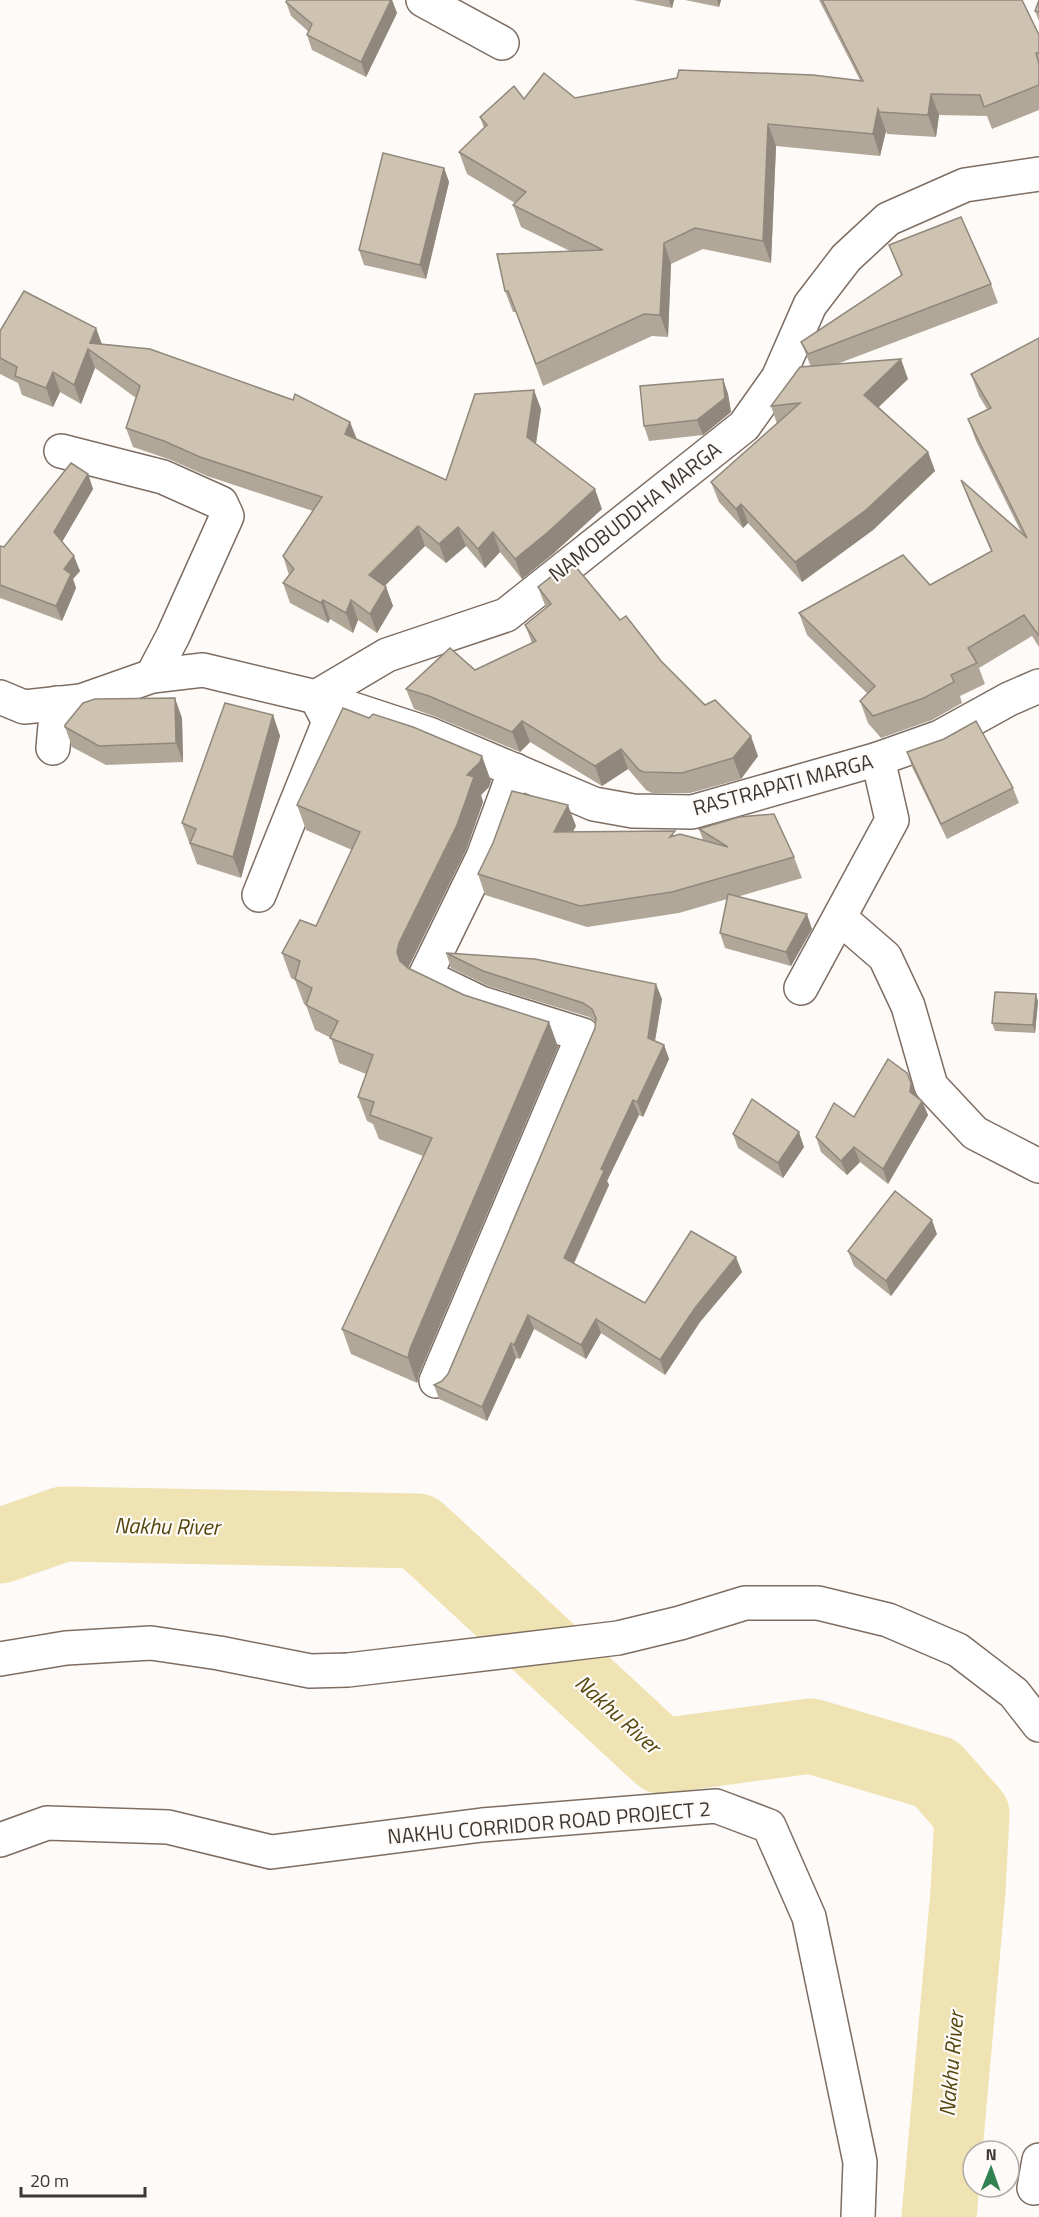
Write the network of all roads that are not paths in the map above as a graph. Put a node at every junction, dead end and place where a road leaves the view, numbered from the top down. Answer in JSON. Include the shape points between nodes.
{"nodes":[{"id":1,"x":423,"y":0,"type":"edge"},
{"id":2,"x":502,"y":43,"type":"dead end"},
{"id":3,"x":1039,"y":174,"type":"edge"},
{"id":4,"x":61,"y":451,"type":"dead end"},
{"id":5,"x":152,"y":676,"type":"junction"},
{"id":6,"x":1039,"y":686,"type":"edge"},
{"id":7,"x":0,"y":697,"type":"edge"},
{"id":8,"x":316,"y":697,"type":"junction"},
{"id":9,"x":57,"y":703,"type":"junction"},
{"id":10,"x":53,"y":748,"type":"dead end"},
{"id":11,"x":878,"y":759,"type":"junction"},
{"id":12,"x":515,"y":770,"type":"junction"},
{"id":13,"x":259,"y":894,"type":"dead end"},
{"id":14,"x":840,"y":918,"type":"junction"},
{"id":15,"x":801,"y":988,"type":"dead end"},
{"id":16,"x":1039,"y":1166,"type":"edge"},
{"id":17,"x":436,"y":1381,"type":"edge"},
{"id":18,"x":0,"y":1659,"type":"edge"},
{"id":19,"x":1039,"y":1725,"type":"edge"},
{"id":20,"x":0,"y":1840,"type":"edge"},
{"id":21,"x":858,"y":2217,"type":"edge"}],
"edges":[{"from":1,"to":2,"type":"street"},
{"from":3,"to":8,"type":"street","name":"NAMOBUDDHA MARGA","via":[[965,185],[888,219],[846,258],[810,304],[778,378],[744,426],[506,615],[387,655]]},
{"from":4,"to":5,"type":"street","via":[[163,477],[221,503],[227,516]]},
{"from":5,"to":8,"type":"street","name":"RASTRAPATI MARGA","via":[[203,670]]},
{"from":5,"to":9,"type":"street","name":"RASTRAPATI MARGA","via":[[81,701]]},
{"from":6,"to":11,"type":"street","name":"RASTRAPATI MARGA","via":[[940,737]]},
{"from":7,"to":9,"type":"street","name":"RASTRAPATI MARGA","via":[[24,706]]},
{"from":8,"to":12,"type":"street","name":"RASTRAPATI MARGA","via":[[429,734]]},
{"from":8,"to":13,"type":"street","via":[[329,722]]},
{"from":9,"to":10,"type":"street"},
{"from":11,"to":12,"type":"street","name":"RASTRAPATI MARGA","via":[[692,812],[633,811],[594,804]]},
{"from":11,"to":14,"type":"street","via":[[892,820]]},
{"from":12,"to":17,"type":"street","via":[[483,857],[425,976],[481,1003],[583,1035]]},
{"from":14,"to":15,"type":"street"},
{"from":14,"to":16,"type":"street","via":[[885,957],[908,1006],[931,1086],[975,1133]]},
{"from":18,"to":19,"type":"street","via":[[66,1648],[151,1643],[310,1671],[348,1670],[618,1638],[745,1603],[819,1603],[888,1620],[957,1650],[1014,1693]]},
{"from":20,"to":21,"type":"street","name":"NAKHU CORRIDOR ROAD PROJECT 2","via":[[48,1823],[168,1827],[271,1852],[482,1824],[716,1806],[769,1826],[809,1917],[860,2162]]}]}
